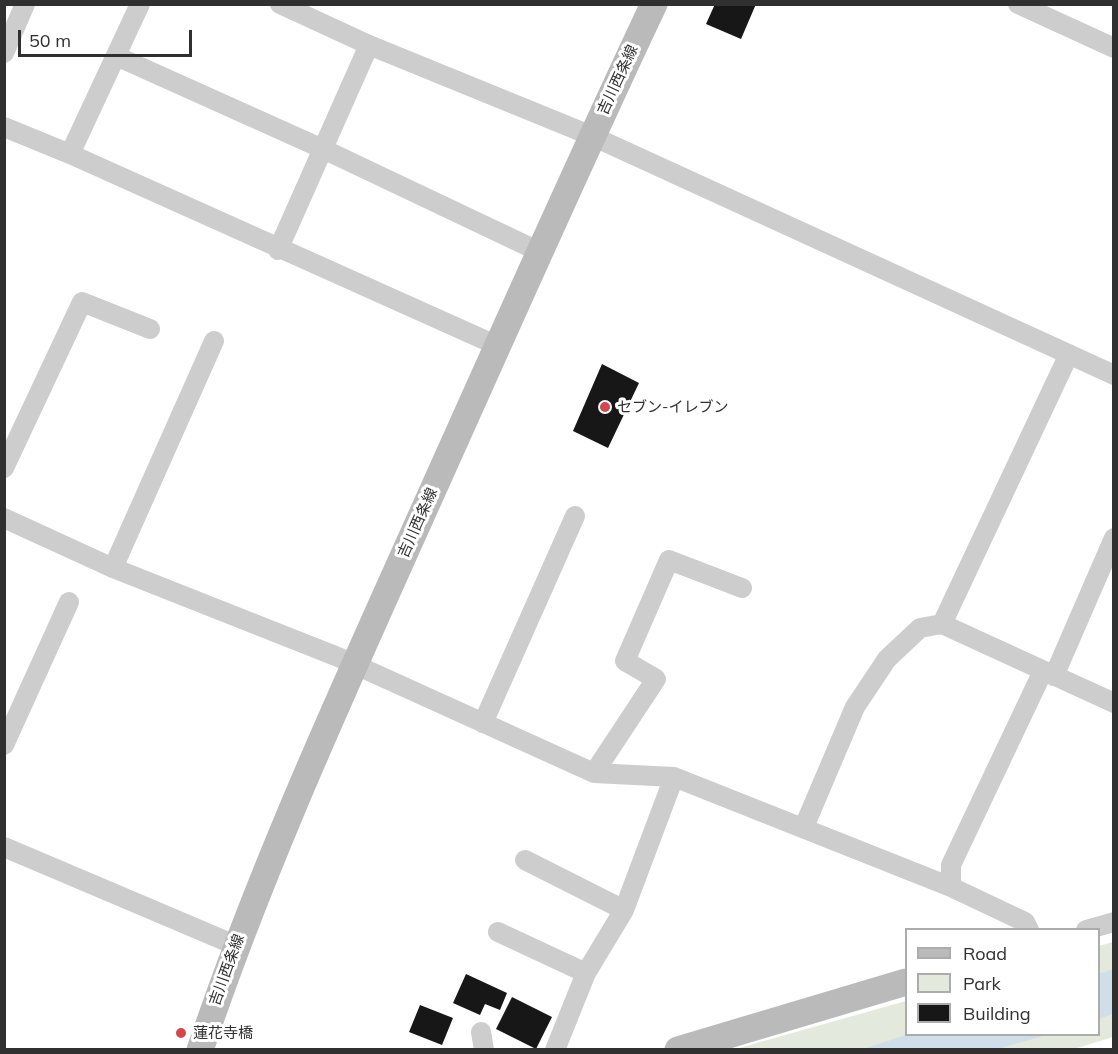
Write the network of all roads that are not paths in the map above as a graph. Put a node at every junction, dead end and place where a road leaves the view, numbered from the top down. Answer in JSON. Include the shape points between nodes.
{"nodes":[{"id":1,"x":25,"y":4,"type":"edge"},
{"id":2,"x":140,"y":4,"type":"edge"},
{"id":3,"x":280,"y":4,"type":"edge"},
{"id":4,"x":654,"y":4,"type":"edge"},
{"id":5,"x":1018,"y":4,"type":"edge"},
{"id":6,"x":369,"y":45,"type":"junction"},
{"id":7,"x":1113,"y":48,"type":"edge"},
{"id":8,"x":4,"y":53,"type":"edge"},
{"id":9,"x":116,"y":56,"type":"junction"},
{"id":10,"x":4,"y":127,"type":"edge"},
{"id":11,"x":592,"y":136,"type":"junction"},
{"id":12,"x":323,"y":148,"type":"junction"},
{"id":13,"x":70,"y":154,"type":"junction"},
{"id":14,"x":278,"y":250,"type":"junction"},
{"id":15,"x":540,"y":252,"type":"junction"},
{"id":16,"x":150,"y":329,"type":"dead end"},
{"id":17,"x":214,"y":341,"type":"dead end"},
{"id":18,"x":498,"y":346,"type":"junction"},
{"id":19,"x":1069,"y":354,"type":"junction"},
{"id":20,"x":1113,"y":375,"type":"edge"},
{"id":21,"x":4,"y":468,"type":"edge"},
{"id":22,"x":575,"y":516,"type":"dead end"},
{"id":23,"x":4,"y":518,"type":"edge"},
{"id":24,"x":1113,"y":538,"type":"edge"},
{"id":25,"x":113,"y":568,"type":"junction"},
{"id":26,"x":742,"y":588,"type":"dead end"},
{"id":27,"x":69,"y":602,"type":"dead end"},
{"id":28,"x":942,"y":624,"type":"junction"},
{"id":29,"x":354,"y":666,"type":"junction"},
{"id":30,"x":1048,"y":673,"type":"junction"},
{"id":31,"x":1113,"y":703,"type":"edge"},
{"id":32,"x":483,"y":723,"type":"junction"},
{"id":33,"x":4,"y":745,"type":"edge"},
{"id":34,"x":594,"y":773,"type":"junction"},
{"id":35,"x":674,"y":777,"type":"junction"},
{"id":36,"x":804,"y":827,"type":"junction"},
{"id":37,"x":4,"y":847,"type":"edge"},
{"id":38,"x":525,"y":860,"type":"dead end"},
{"id":39,"x":951,"y":887,"type":"junction"},
{"id":40,"x":624,"y":910,"type":"junction"},
{"id":41,"x":1113,"y":922,"type":"edge"},
{"id":42,"x":1028,"y":928,"type":"edge"},
{"id":43,"x":1093,"y":928,"type":"edge"},
{"id":44,"x":498,"y":932,"type":"dead end"},
{"id":45,"x":236,"y":945,"type":"junction"},
{"id":46,"x":586,"y":973,"type":"junction"},
{"id":47,"x":905,"y":982,"type":"edge"},
{"id":48,"x":200,"y":1050,"type":"edge"},
{"id":49,"x":555,"y":1050,"type":"edge"},
{"id":50,"x":678,"y":1050,"type":"edge"}],
"edges":[{"from":1,"to":8,"type":"street"},
{"from":2,"to":9,"type":"street"},
{"from":3,"to":6,"type":"street"},
{"from":4,"to":11,"type":"main road","name":"吉川西条線"},
{"from":5,"to":7,"type":"street"},
{"from":6,"to":11,"type":"street"},
{"from":6,"to":12,"type":"street"},
{"from":9,"to":12,"type":"street"},
{"from":9,"to":13,"type":"street"},
{"from":10,"to":13,"type":"street"},
{"from":11,"to":15,"type":"main road","name":"吉川西条線"},
{"from":11,"to":19,"type":"street"},
{"from":12,"to":14,"type":"street"},
{"from":12,"to":15,"type":"street"},
{"from":13,"to":14,"type":"street"},
{"from":14,"to":18,"type":"street"},
{"from":15,"to":18,"type":"main road","name":"吉川西条線"},
{"from":16,"to":21,"type":"street","via":[[82,302]]},
{"from":17,"to":25,"type":"street"},
{"from":18,"to":29,"type":"main road","name":"吉川西条線"},
{"from":19,"to":20,"type":"street"},
{"from":19,"to":28,"type":"street"},
{"from":22,"to":32,"type":"street"},
{"from":23,"to":25,"type":"street"},
{"from":24,"to":30,"type":"street"},
{"from":25,"to":29,"type":"street"},
{"from":26,"to":34,"type":"street","via":[[669,560],[625,661],[656,679]]},
{"from":27,"to":33,"type":"street"},
{"from":28,"to":30,"type":"street"},
{"from":28,"to":36,"type":"street","via":[[920,628],[887,659],[855,707]]},
{"from":29,"to":32,"type":"street"},
{"from":29,"to":45,"type":"main road","name":"吉川西条線"},
{"from":30,"to":31,"type":"street"},
{"from":30,"to":39,"type":"street","via":[[951,865]]},
{"from":32,"to":34,"type":"street"},
{"from":34,"to":35,"type":"street"},
{"from":35,"to":36,"type":"street"},
{"from":35,"to":40,"type":"street"},
{"from":36,"to":39,"type":"street"},
{"from":37,"to":45,"type":"street"},
{"from":38,"to":40,"type":"street"},
{"from":39,"to":42,"type":"street","via":[[1025,922]]},
{"from":40,"to":46,"type":"street"},
{"from":41,"to":43,"type":"street"},
{"from":44,"to":46,"type":"street"},
{"from":45,"to":48,"type":"main road","name":"吉川西条線"},
{"from":46,"to":49,"type":"street"},
{"from":47,"to":50,"type":"main road"}]}
